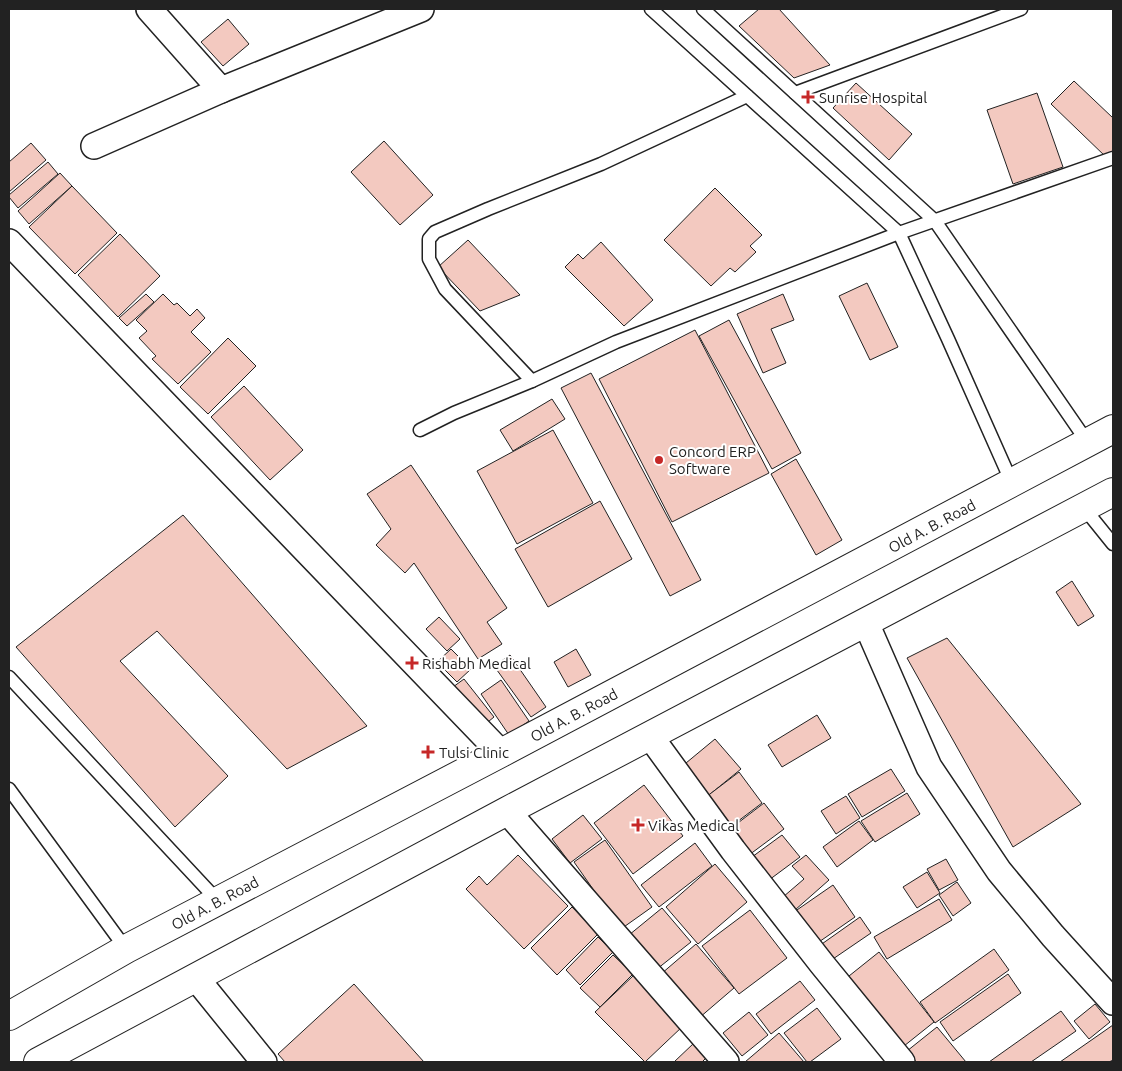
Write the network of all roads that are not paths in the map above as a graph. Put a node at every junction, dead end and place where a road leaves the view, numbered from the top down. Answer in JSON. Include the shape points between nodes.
{"nodes":[{"id":1,"x":149,"y":9,"type":"edge"},
{"id":2,"x":421,"y":9,"type":"edge"},
{"id":3,"x":651,"y":9,"type":"edge"},
{"id":4,"x":703,"y":9,"type":"edge"},
{"id":5,"x":1021,"y":9,"type":"edge"},
{"id":6,"x":221,"y":90,"type":"junction"},
{"id":7,"x":795,"y":93,"type":"junction"},
{"id":8,"x":748,"y":96,"type":"junction"},
{"id":9,"x":94,"y":146,"type":"dead end"},
{"id":10,"x":1113,"y":158,"type":"edge"},
{"id":11,"x":935,"y":220,"type":"junction"},
{"id":12,"x":899,"y":233,"type":"junction"},
{"id":13,"x":9,"y":242,"type":"edge"},
{"id":14,"x":532,"y":381,"type":"junction"},
{"id":15,"x":1113,"y":429,"type":"edge"},
{"id":16,"x":420,"y":430,"type":"dead end"},
{"id":17,"x":1088,"y":443,"type":"junction"},
{"id":18,"x":1012,"y":483,"type":"junction"},
{"id":19,"x":1113,"y":492,"type":"edge"},
{"id":20,"x":1084,"y":508,"type":"junction"},
{"id":21,"x":1113,"y":544,"type":"edge"},
{"id":22,"x":866,"y":623,"type":"junction"},
{"id":23,"x":9,"y":677,"type":"edge"},
{"id":24,"x":650,"y":736,"type":"junction"},
{"id":25,"x":501,"y":753,"type":"junction"},
{"id":26,"x":9,"y":790,"type":"edge"},
{"id":27,"x":507,"y":812,"type":"junction"},
{"id":28,"x":218,"y":901,"type":"junction"},
{"id":29,"x":126,"y":949,"type":"junction"},
{"id":30,"x":196,"y":978,"type":"junction"},
{"id":31,"x":1113,"y":1002,"type":"edge"},
{"id":32,"x":9,"y":1016,"type":"edge"},
{"id":33,"x":38,"y":1062,"type":"edge"},
{"id":34,"x":264,"y":1062,"type":"edge"},
{"id":35,"x":726,"y":1062,"type":"edge"},
{"id":36,"x":902,"y":1062,"type":"edge"}],
"edges":[{"from":1,"to":6,"type":"street"},
{"from":2,"to":6,"type":"street"},
{"from":3,"to":8,"type":"lane"},
{"from":4,"to":7,"type":"lane"},
{"from":5,"to":7,"type":"lane"},
{"from":6,"to":9,"type":"street"},
{"from":7,"to":11,"type":"lane"},
{"from":8,"to":12,"type":"lane"},
{"from":8,"to":14,"type":"lane","via":[[601,164],[435,232],[429,238],[429,260],[445,289]]},
{"from":10,"to":11,"type":"lane"},
{"from":11,"to":12,"type":"lane"},
{"from":11,"to":17,"type":"lane"},
{"from":12,"to":14,"type":"lane","via":[[616,342]]},
{"from":12,"to":18,"type":"lane"},
{"from":13,"to":25,"type":"street"},
{"from":14,"to":16,"type":"lane"},
{"from":15,"to":17,"type":"main road","name":"Old A. B. Road"},
{"from":17,"to":18,"type":"main road","name":"Old A. B. Road"},
{"from":18,"to":25,"type":"main road","name":"Old A. B. Road"},
{"from":19,"to":20,"type":"main road"},
{"from":20,"to":21,"type":"lane"},
{"from":20,"to":22,"type":"main road"},
{"from":22,"to":24,"type":"main road"},
{"from":22,"to":31,"type":"street","via":[[929,766],[999,871]]},
{"from":23,"to":28,"type":"lane"},
{"from":24,"to":27,"type":"main road"},
{"from":24,"to":36,"type":"street","via":[[733,850]]},
{"from":25,"to":28,"type":"main road","name":"Old A. B. Road"},
{"from":26,"to":29,"type":"lane"},
{"from":27,"to":30,"type":"main road"},
{"from":27,"to":35,"type":"street"},
{"from":28,"to":29,"type":"main road","name":"Old A. B. Road"},
{"from":29,"to":32,"type":"main road","name":"Old A. B. Road"},
{"from":30,"to":33,"type":"main road"},
{"from":30,"to":34,"type":"street"}]}
